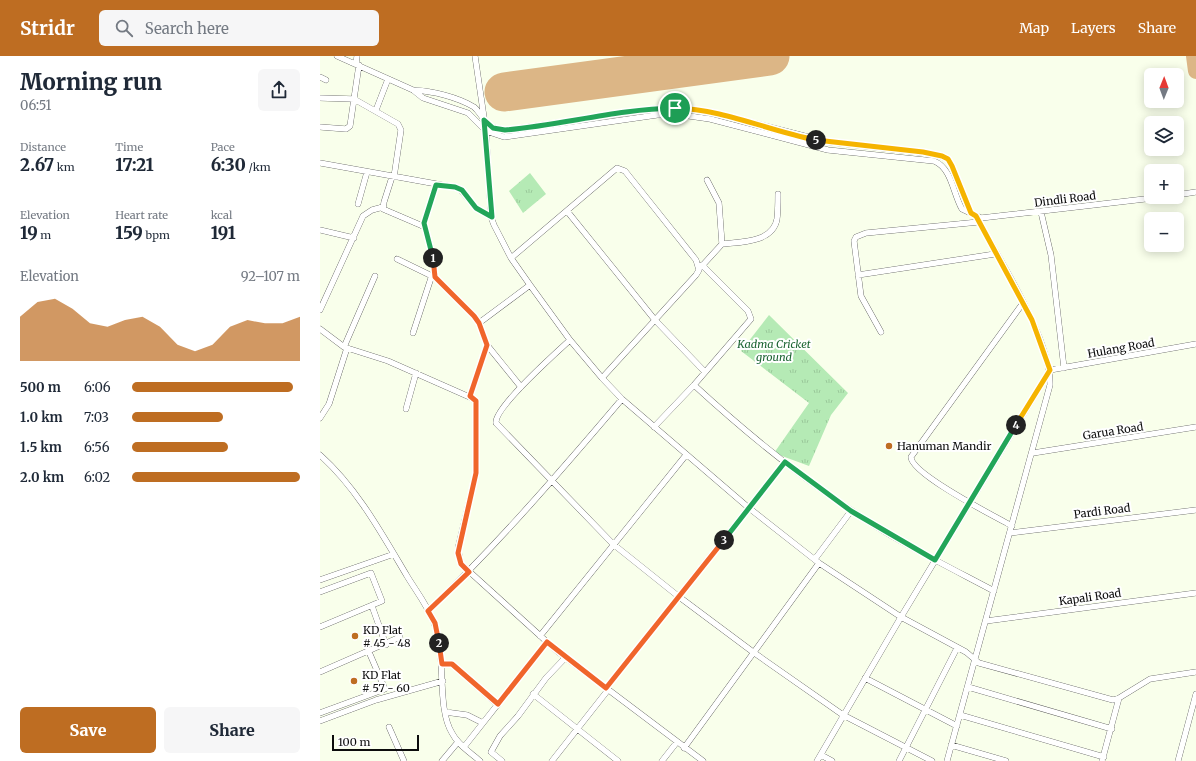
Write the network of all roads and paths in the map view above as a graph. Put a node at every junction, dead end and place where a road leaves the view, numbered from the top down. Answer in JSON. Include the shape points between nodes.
{"nodes":[{"id":1,"x":337,"y":56,"type":"edge"},
{"id":2,"x":357,"y":56,"type":"edge"},
{"id":3,"x":476,"y":56,"type":"edge"},
{"id":4,"x":357,"y":64,"type":"junction"},
{"id":5,"x":320,"y":77,"type":"edge"},
{"id":6,"x":388,"y":79,"type":"junction"},
{"id":7,"x":326,"y":80,"type":"dead end"},
{"id":8,"x":413,"y":90,"type":"junction"},
{"id":9,"x":320,"y":98,"type":"edge"},
{"id":10,"x":354,"y":99,"type":"junction"},
{"id":11,"x":376,"y":110,"type":"junction"},
{"id":12,"x":484,"y":120,"type":"junction"},
{"id":13,"x":320,"y":127,"type":"edge"},
{"id":14,"x":486,"y":131,"type":"junction"},
{"id":15,"x":320,"y":163,"type":"edge"},
{"id":16,"x":367,"y":172,"type":"junction"},
{"id":17,"x":393,"y":177,"type":"junction"},
{"id":18,"x":707,"y":180,"type":"dead end"},
{"id":19,"x":436,"y":185,"type":"junction"},
{"id":20,"x":1196,"y":192,"type":"edge"},
{"id":21,"x":778,"y":194,"type":"dead end"},
{"id":22,"x":1184,"y":194,"type":"edge"},
{"id":23,"x":1144,"y":199,"type":"edge"},
{"id":24,"x":358,"y":204,"type":"dead end"},
{"id":25,"x":383,"y":207,"type":"junction"},
{"id":26,"x":567,"y":211,"type":"junction"},
{"id":27,"x":1041,"y":212,"type":"junction"},
{"id":28,"x":492,"y":217,"type":"junction"},
{"id":29,"x":975,"y":217,"type":"junction"},
{"id":30,"x":425,"y":227,"type":"junction"},
{"id":31,"x":320,"y":230,"type":"edge"},
{"id":32,"x":354,"y":238,"type":"junction"},
{"id":33,"x":722,"y":244,"type":"junction"},
{"id":34,"x":995,"y":254,"type":"junction"},
{"id":35,"x":511,"y":258,"type":"junction"},
{"id":36,"x":397,"y":259,"type":"dead end"},
{"id":37,"x":701,"y":268,"type":"junction"},
{"id":38,"x":858,"y":275,"type":"junction"},
{"id":39,"x":375,"y":276,"type":"dead end"},
{"id":40,"x":433,"y":276,"type":"junction"},
{"id":41,"x":530,"y":285,"type":"junction"},
{"id":42,"x":1023,"y":303,"type":"junction"},
{"id":43,"x":320,"y":310,"type":"edge"},
{"id":44,"x":655,"y":320,"type":"junction"},
{"id":45,"x":479,"y":323,"type":"junction"},
{"id":46,"x":320,"y":329,"type":"edge"},
{"id":47,"x":881,"y":332,"type":"dead end"},
{"id":48,"x":413,"y":333,"type":"dead end"},
{"id":49,"x":570,"y":340,"type":"junction"},
{"id":50,"x":1196,"y":344,"type":"edge"},
{"id":51,"x":487,"y":345,"type":"junction"},
{"id":52,"x":345,"y":348,"type":"junction"},
{"id":53,"x":1064,"y":368,"type":"junction"},
{"id":54,"x":1050,"y":370,"type":"junction"},
{"id":55,"x":705,"y":372,"type":"junction"},
{"id":56,"x":416,"y":374,"type":"junction"},
{"id":57,"x":602,"y":378,"type":"junction"},
{"id":58,"x":694,"y":385,"type":"junction"},
{"id":59,"x":521,"y":387,"type":"junction"},
{"id":60,"x":470,"y":396,"type":"junction"},
{"id":61,"x":622,"y":399,"type":"junction"},
{"id":62,"x":406,"y":408,"type":"dead end"},
{"id":63,"x":320,"y":418,"type":"edge"},
{"id":64,"x":654,"y":426,"type":"junction"},
{"id":65,"x":1196,"y":427,"type":"edge"},
{"id":66,"x":1032,"y":453,"type":"junction"},
{"id":67,"x":320,"y":455,"type":"edge"},
{"id":68,"x":686,"y":456,"type":"junction"},
{"id":69,"x":785,"y":462,"type":"junction"},
{"id":70,"x":551,"y":482,"type":"junction"},
{"id":71,"x":969,"y":503,"type":"junction"},
{"id":72,"x":749,"y":508,"type":"junction"},
{"id":73,"x":1196,"y":510,"type":"edge"},
{"id":74,"x":851,"y":511,"type":"junction"},
{"id":75,"x":1012,"y":526,"type":"junction"},
{"id":76,"x":1010,"y":533,"type":"junction"},
{"id":77,"x":613,"y":544,"type":"junction"},
{"id":78,"x":394,"y":554,"type":"junction"},
{"id":79,"x":935,"y":560,"type":"junction"},
{"id":80,"x":817,"y":561,"type":"junction"},
{"id":81,"x":469,"y":572,"type":"junction"},
{"id":82,"x":320,"y":580,"type":"edge"},
{"id":83,"x":994,"y":590,"type":"junction"},
{"id":84,"x":320,"y":592,"type":"edge"},
{"id":85,"x":1196,"y":593,"type":"edge"},
{"id":86,"x":678,"y":596,"type":"junction"},
{"id":87,"x":372,"y":606,"type":"junction"},
{"id":88,"x":428,"y":611,"type":"junction"},
{"id":89,"x":901,"y":617,"type":"junction"},
{"id":90,"x":986,"y":622,"type":"junction"},
{"id":91,"x":320,"y":627,"type":"edge"},
{"id":92,"x":540,"y":636,"type":"junction"},
{"id":93,"x":400,"y":638,"type":"dead end"},
{"id":94,"x":547,"y":642,"type":"junction"},
{"id":95,"x":386,"y":645,"type":"junction"},
{"id":96,"x":957,"y":648,"type":"junction"},
{"id":97,"x":369,"y":652,"type":"junction"},
{"id":98,"x":753,"y":652,"type":"junction"},
{"id":99,"x":566,"y":657,"type":"junction"},
{"id":100,"x":975,"y":660,"type":"junction"},
{"id":101,"x":442,"y":664,"type":"junction"},
{"id":102,"x":320,"y":672,"type":"edge"},
{"id":103,"x":1196,"y":672,"type":"edge"},
{"id":104,"x":865,"y":678,"type":"junction"},
{"id":105,"x":443,"y":681,"type":"junction"},
{"id":106,"x":968,"y":687,"type":"junction"},
{"id":107,"x":607,"y":689,"type":"junction"},
{"id":108,"x":533,"y":694,"type":"junction"},
{"id":109,"x":1196,"y":694,"type":"edge"},
{"id":110,"x":1119,"y":698,"type":"junction"},
{"id":111,"x":498,"y":704,"type":"junction"},
{"id":112,"x":925,"y":709,"type":"junction"},
{"id":113,"x":445,"y":712,"type":"junction"},
{"id":114,"x":320,"y":714,"type":"edge"},
{"id":115,"x":843,"y":714,"type":"junction"},
{"id":116,"x":960,"y":715,"type":"junction"},
{"id":117,"x":320,"y":721,"type":"edge"},
{"id":118,"x":483,"y":723,"type":"junction"},
{"id":119,"x":957,"y":726,"type":"junction"},
{"id":120,"x":389,"y":727,"type":"dead end"},
{"id":121,"x":1112,"y":729,"type":"junction"},
{"id":122,"x":578,"y":730,"type":"junction"},
{"id":123,"x":458,"y":742,"type":"junction"},
{"id":124,"x":677,"y":742,"type":"junction"},
{"id":125,"x":951,"y":745,"type":"junction"},
{"id":126,"x":464,"y":747,"type":"junction"},
{"id":127,"x":684,"y":748,"type":"junction"},
{"id":128,"x":906,"y":748,"type":"junction"},
{"id":129,"x":820,"y":755,"type":"junction"},
{"id":130,"x":1103,"y":759,"type":"edge"},
{"id":131,"x":404,"y":761,"type":"edge"},
{"id":132,"x":442,"y":761,"type":"edge"},
{"id":133,"x":480,"y":761,"type":"edge"},
{"id":134,"x":502,"y":761,"type":"edge"},
{"id":135,"x":552,"y":761,"type":"edge"},
{"id":136,"x":618,"y":761,"type":"edge"},
{"id":137,"x":662,"y":761,"type":"edge"},
{"id":138,"x":703,"y":761,"type":"edge"},
{"id":139,"x":817,"y":761,"type":"edge"},
{"id":140,"x":832,"y":761,"type":"edge"},
{"id":141,"x":899,"y":761,"type":"edge"},
{"id":142,"x":932,"y":761,"type":"edge"},
{"id":143,"x":947,"y":761,"type":"edge"},
{"id":144,"x":1006,"y":761,"type":"edge"},
{"id":145,"x":1178,"y":761,"type":"edge"}],
"edges":[{"from":1,"to":4,"type":"street"},
{"from":2,"to":4,"type":"street"},
{"from":3,"to":12,"type":"street"},
{"from":4,"to":6,"type":"street"},
{"from":4,"to":10,"type":"street"},
{"from":5,"to":7,"type":"street"},
{"from":6,"to":8,"type":"street"},
{"from":6,"to":11,"type":"street"},
{"from":8,"to":12,"type":"street","via":[[430,91],[470,105]]},
{"from":8,"to":14,"type":"street","via":[[423,98],[468,113]]},
{"from":9,"to":10,"type":"street"},
{"from":10,"to":11,"type":"street"},
{"from":10,"to":13,"type":"street","via":[[349,128]]},
{"from":11,"to":17,"type":"street","via":[[398,124],[401,130]]},
{"from":12,"to":14,"type":"street"},
{"from":12,"to":29,"type":"street","via":[[493,128],[505,130],[659,108],[687,108],[828,142],[934,154],[948,159]]},
{"from":14,"to":28,"type":"street"},
{"from":14,"to":29,"type":"street","via":[[499,136],[509,136],[657,115],[694,116],[828,150],[940,163],[948,173],[962,209]]},
{"from":15,"to":16,"type":"street"},
{"from":16,"to":17,"type":"street"},
{"from":16,"to":24,"type":"street"},
{"from":17,"to":19,"type":"street"},
{"from":17,"to":25,"type":"street"},
{"from":18,"to":33,"type":"street","via":[[719,203]]},
{"from":19,"to":28,"type":"street","via":[[462,190],[476,208]]},
{"from":19,"to":30,"type":"street"},
{"from":20,"to":22,"type":"street"},
{"from":21,"to":33,"type":"street","via":[[777,219],[772,229],[748,243]]},
{"from":23,"to":27,"type":"street","name":"Dindli Road"},
{"from":25,"to":30,"type":"street","via":[[387,212]]},
{"from":25,"to":32,"type":"street","via":[[363,216]]},
{"from":26,"to":35,"type":"street"},
{"from":26,"to":37,"type":"street","via":[[614,170],[621,168]]},
{"from":26,"to":44,"type":"street"},
{"from":27,"to":29,"type":"street","name":"Dindli Road"},
{"from":27,"to":53,"type":"street","via":[[1051,255]]},
{"from":28,"to":35,"type":"street"},
{"from":29,"to":34,"type":"street"},
{"from":29,"to":38,"type":"street","name":"Dindli Road","via":[[860,235],[854,241]]},
{"from":30,"to":40,"type":"street","via":[[435,263]]},
{"from":31,"to":32,"type":"street"},
{"from":32,"to":43,"type":"street"},
{"from":33,"to":37,"type":"street"},
{"from":34,"to":38,"type":"street"},
{"from":34,"to":42,"type":"street"},
{"from":35,"to":41,"type":"street"},
{"from":36,"to":40,"type":"street"},
{"from":37,"to":44,"type":"street"},
{"from":37,"to":55,"type":"street","via":[[748,311],[751,319]]},
{"from":38,"to":47,"type":"street","via":[[864,302]]},
{"from":39,"to":52,"type":"street"},
{"from":40,"to":45,"type":"street"},
{"from":40,"to":48,"type":"street"},
{"from":41,"to":45,"type":"street"},
{"from":41,"to":49,"type":"street"},
{"from":42,"to":54,"type":"street"},
{"from":42,"to":71,"type":"street","via":[[911,457],[914,465],[929,478]]},
{"from":44,"to":55,"type":"street"},
{"from":44,"to":57,"type":"street"},
{"from":45,"to":51,"type":"street"},
{"from":46,"to":52,"type":"street"},
{"from":49,"to":57,"type":"street"},
{"from":49,"to":59,"type":"street"},
{"from":50,"to":53,"type":"street","name":"Hulang Road"},
{"from":51,"to":59,"type":"street"},
{"from":51,"to":60,"type":"street"},
{"from":52,"to":56,"type":"street","via":[[388,361]]},
{"from":52,"to":63,"type":"street","via":[[329,404]]},
{"from":53,"to":54,"type":"street","name":"Hulang Road"},
{"from":54,"to":66,"type":"street","via":[[1048,392]]},
{"from":54,"to":71,"type":"street"},
{"from":55,"to":58,"type":"street"},
{"from":56,"to":60,"type":"street"},
{"from":56,"to":62,"type":"street"},
{"from":57,"to":61,"type":"street"},
{"from":58,"to":64,"type":"street"},
{"from":58,"to":69,"type":"street","via":[[742,429]]},
{"from":59,"to":70,"type":"street","via":[[497,416],[496,423]]},
{"from":60,"to":81,"type":"street","via":[[476,401],[476,473],[458,553],[461,564]]},
{"from":61,"to":64,"type":"street"},
{"from":61,"to":70,"type":"street"},
{"from":64,"to":68,"type":"street"},
{"from":65,"to":66,"type":"street","name":"Garua Road"},
{"from":66,"to":75,"type":"street"},
{"from":67,"to":78,"type":"street","via":[[358,498]]},
{"from":68,"to":72,"type":"street"},
{"from":68,"to":77,"type":"street"},
{"from":69,"to":72,"type":"street"},
{"from":69,"to":74,"type":"street"},
{"from":70,"to":77,"type":"street"},
{"from":70,"to":81,"type":"street"},
{"from":71,"to":75,"type":"street"},
{"from":71,"to":79,"type":"street"},
{"from":72,"to":80,"type":"street"},
{"from":72,"to":86,"type":"street"},
{"from":73,"to":76,"type":"street","name":"Pardi Road"},
{"from":74,"to":79,"type":"street"},
{"from":74,"to":80,"type":"street"},
{"from":75,"to":76,"type":"street"},
{"from":76,"to":83,"type":"street"},
{"from":77,"to":86,"type":"street"},
{"from":77,"to":92,"type":"street"},
{"from":78,"to":82,"type":"street"},
{"from":78,"to":88,"type":"street"},
{"from":79,"to":83,"type":"street"},
{"from":79,"to":89,"type":"street"},
{"from":80,"to":89,"type":"street"},
{"from":80,"to":98,"type":"street"},
{"from":81,"to":88,"type":"street"},
{"from":81,"to":92,"type":"street"},
{"from":83,"to":90,"type":"street"},
{"from":84,"to":87,"type":"street","via":[[371,573],[382,601]]},
{"from":85,"to":90,"type":"street","name":"Kapali Road"},
{"from":86,"to":98,"type":"street"},
{"from":86,"to":107,"type":"street"},
{"from":87,"to":91,"type":"street"},
{"from":87,"to":95,"type":"street"},
{"from":88,"to":101,"type":"street","via":[[435,623]]},
{"from":89,"to":96,"type":"street"},
{"from":89,"to":104,"type":"street"},
{"from":90,"to":100,"type":"street"},
{"from":92,"to":94,"type":"street"},
{"from":93,"to":95,"type":"street"},
{"from":94,"to":99,"type":"street"},
{"from":94,"to":111,"type":"street"},
{"from":95,"to":97,"type":"street"},
{"from":96,"to":100,"type":"street"},
{"from":96,"to":112,"type":"street"},
{"from":97,"to":102,"type":"street"},
{"from":97,"to":114,"type":"street","via":[[385,689]]},
{"from":98,"to":115,"type":"street"},
{"from":98,"to":127,"type":"street"},
{"from":99,"to":107,"type":"street"},
{"from":99,"to":108,"type":"street"},
{"from":100,"to":106,"type":"street"},
{"from":100,"to":110,"type":"street","via":[[1106,699]]},
{"from":101,"to":105,"type":"street"},
{"from":101,"to":111,"type":"street","via":[[452,664]]},
{"from":103,"to":110,"type":"street","via":[[1150,679]]},
{"from":104,"to":112,"type":"street"},
{"from":104,"to":115,"type":"street"},
{"from":105,"to":113,"type":"street"},
{"from":105,"to":117,"type":"street","via":[[376,700]]},
{"from":106,"to":116,"type":"street"},
{"from":106,"to":121,"type":"street"},
{"from":107,"to":122,"type":"street"},
{"from":107,"to":124,"type":"street"},
{"from":108,"to":122,"type":"street"},
{"from":108,"to":134,"type":"street","via":[[500,736],[491,752]]},
{"from":109,"to":145,"type":"street"},
{"from":110,"to":121,"type":"street"},
{"from":111,"to":118,"type":"street"},
{"from":112,"to":119,"type":"street"},
{"from":112,"to":128,"type":"street"},
{"from":113,"to":118,"type":"street","via":[[467,714]]},
{"from":113,"to":123,"type":"street","via":[[451,733]]},
{"from":115,"to":128,"type":"street"},
{"from":115,"to":129,"type":"street"},
{"from":116,"to":119,"type":"street"},
{"from":116,"to":130,"type":"street"},
{"from":118,"to":126,"type":"street"},
{"from":119,"to":125,"type":"street"},
{"from":120,"to":131,"type":"street"},
{"from":121,"to":130,"type":"street"},
{"from":122,"to":135,"type":"street"},
{"from":122,"to":136,"type":"street"},
{"from":123,"to":126,"type":"street"},
{"from":123,"to":132,"type":"street"},
{"from":124,"to":127,"type":"street"},
{"from":124,"to":137,"type":"street"},
{"from":125,"to":143,"type":"street"},
{"from":125,"to":144,"type":"street"},
{"from":126,"to":133,"type":"street"},
{"from":127,"to":138,"type":"street"},
{"from":128,"to":141,"type":"street"},
{"from":128,"to":142,"type":"street"},
{"from":129,"to":139,"type":"street"},
{"from":129,"to":140,"type":"street"}]}
